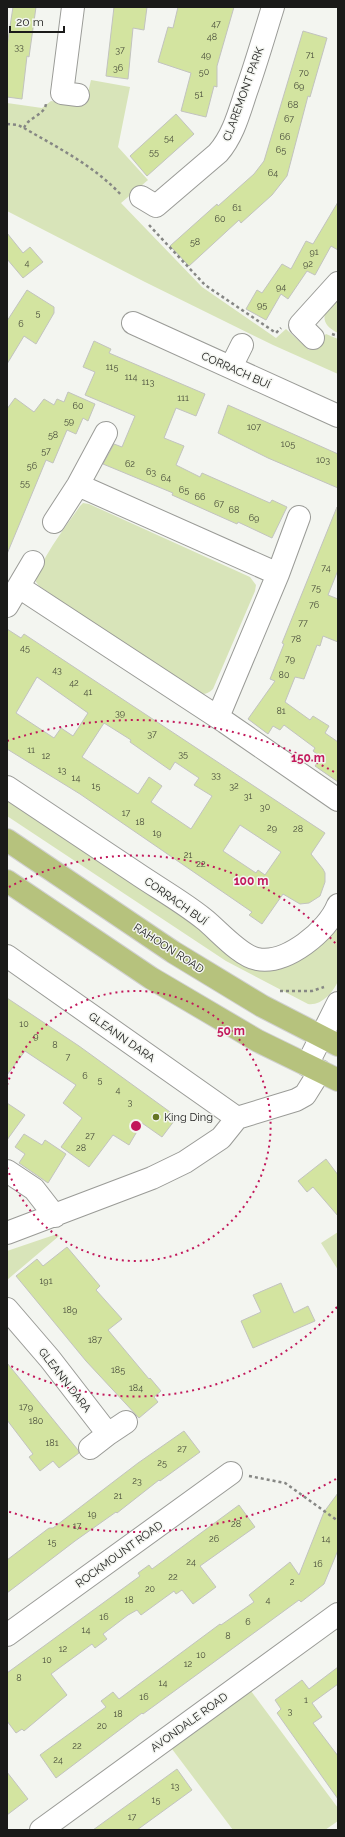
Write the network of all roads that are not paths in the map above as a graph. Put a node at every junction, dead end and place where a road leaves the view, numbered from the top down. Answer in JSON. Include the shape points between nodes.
{"nodes":[{"id":1,"x":73,"y":7,"type":"edge"},
{"id":2,"x":273,"y":7,"type":"edge"},
{"id":3,"x":70,"y":94,"type":"road end"},
{"id":4,"x":142,"y":206,"type":"road end"},
{"id":5,"x":338,"y":283,"type":"edge"},
{"id":6,"x":134,"y":324,"type":"dead end"},
{"id":7,"x":306,"y":332,"type":"dead end"},
{"id":8,"x":242,"y":345,"type":"dead end"},
{"id":9,"x":231,"y":367,"type":"junction"},
{"id":10,"x":338,"y":416,"type":"edge"},
{"id":11,"x":106,"y":433,"type":"dead end"},
{"id":12,"x":78,"y":485,"type":"junction"},
{"id":13,"x":299,"y":517,"type":"dead end"},
{"id":14,"x":54,"y":522,"type":"dead end"},
{"id":15,"x":33,"y":562,"type":"dead end"},
{"id":16,"x":278,"y":574,"type":"junction"},
{"id":17,"x":19,"y":587,"type":"junction"},
{"id":18,"x":7,"y":606,"type":"edge"},
{"id":19,"x":218,"y":717,"type":"junction"},
{"id":20,"x":7,"y":787,"type":"edge"},
{"id":21,"x":338,"y":800,"type":"edge"},
{"id":22,"x":7,"y":840,"type":"edge"},
{"id":23,"x":7,"y":881,"type":"edge"},
{"id":24,"x":338,"y":905,"type":"edge"},
{"id":25,"x":7,"y":956,"type":"edge"},
{"id":26,"x":332,"y":994,"type":"edge"},
{"id":27,"x":330,"y":1040,"type":"edge"},
{"id":28,"x":327,"y":1072,"type":"edge"},
{"id":29,"x":237,"y":1118,"type":"junction"},
{"id":30,"x":7,"y":1171,"type":"edge"},
{"id":31,"x":56,"y":1216,"type":"junction"},
{"id":32,"x":7,"y":1233,"type":"edge"},
{"id":33,"x":7,"y":1309,"type":"edge"},
{"id":34,"x":126,"y":1422,"type":"dead end"},
{"id":35,"x":108,"y":1434,"type":"junction"},
{"id":36,"x":90,"y":1448,"type":"dead end"},
{"id":37,"x":231,"y":1473,"type":"road end"},
{"id":38,"x":338,"y":1614,"type":"edge"},
{"id":39,"x":7,"y":1635,"type":"edge"},
{"id":40,"x":41,"y":1830,"type":"edge"}],
"edges":[{"from":1,"to":3,"type":"street"},
{"from":2,"to":4,"type":"street","name":"CLAREMONT PARK","via":[[229,139],[218,153]]},
{"from":5,"to":7,"type":"street"},
{"from":6,"to":9,"type":"street","name":"CORRACH BUÍ"},
{"from":8,"to":9,"type":"street"},
{"from":9,"to":10,"type":"street","name":"CORRACH BUÍ"},
{"from":11,"to":12,"type":"street"},
{"from":12,"to":14,"type":"street"},
{"from":12,"to":16,"type":"street"},
{"from":13,"to":16,"type":"street"},
{"from":15,"to":17,"type":"street"},
{"from":16,"to":19,"type":"street"},
{"from":17,"to":18,"type":"street"},
{"from":17,"to":19,"type":"street"},
{"from":19,"to":21,"type":"street"},
{"from":20,"to":24,"type":"street","name":"CORRACH BUÍ","via":[[201,916],[244,953],[256,959],[276,958],[297,948],[322,929],[332,918]]},
{"from":22,"to":27,"type":"main road","name":"RAHOON ROAD","via":[[180,956],[262,1006]]},
{"from":23,"to":28,"type":"main road","via":[[151,978],[258,1041]]},
{"from":25,"to":29,"type":"street","name":"GLEANN DARA"},
{"from":26,"to":27,"type":"street"},
{"from":27,"to":28,"type":"street"},
{"from":28,"to":29,"type":"street","via":[[304,1095]]},
{"from":29,"to":31,"type":"street","via":[[221,1138],[185,1162],[143,1182]]},
{"from":30,"to":31,"type":"street","via":[[34,1189]]},
{"from":31,"to":32,"type":"street"},
{"from":33,"to":35,"type":"street","name":"GLEANN DARA","via":[[50,1359]]},
{"from":34,"to":35,"type":"street"},
{"from":35,"to":36,"type":"street"},
{"from":37,"to":39,"type":"street","name":"ROCKMOUNT ROAD"},
{"from":38,"to":40,"type":"street","name":"AVONDALE ROAD"}]}
